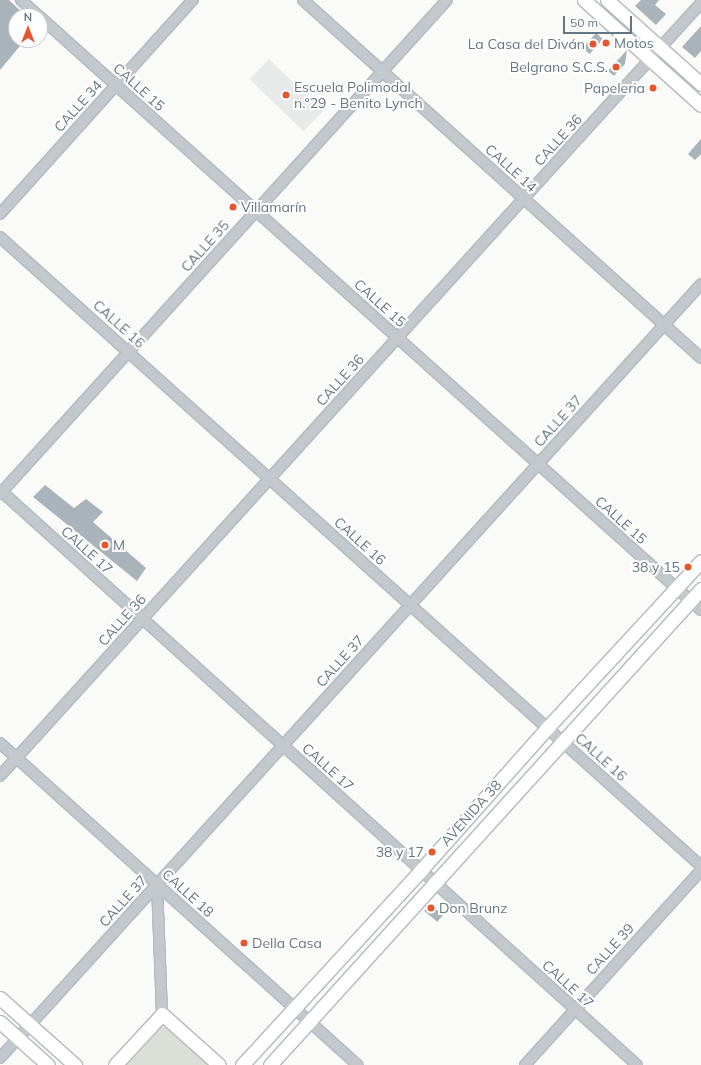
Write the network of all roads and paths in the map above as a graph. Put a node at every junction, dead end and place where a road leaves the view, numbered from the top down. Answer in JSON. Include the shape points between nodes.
{"nodes":[{"id":1,"x":22,"y":0,"type":"edge"},
{"id":2,"x":193,"y":0,"type":"edge"},
{"id":3,"x":303,"y":0,"type":"edge"},
{"id":4,"x":447,"y":0,"type":"edge"},
{"id":5,"x":584,"y":0,"type":"edge"},
{"id":6,"x":607,"y":0,"type":"edge"},
{"id":7,"x":701,"y":3,"type":"edge"},
{"id":8,"x":31,"y":8,"type":"edge"},
{"id":9,"x":48,"y":23,"type":"edge"},
{"id":10,"x":661,"y":48,"type":"junction"},
{"id":11,"x":650,"y":59,"type":"junction"},
{"id":12,"x":383,"y":72,"type":"junction"},
{"id":13,"x":701,"y":84,"type":"edge"},
{"id":14,"x":116,"y":85,"type":"junction"},
{"id":15,"x":701,"y":105,"type":"edge"},
{"id":16,"x":524,"y":198,"type":"junction"},
{"id":17,"x":256,"y":211,"type":"junction"},
{"id":18,"x":0,"y":214,"type":"edge"},
{"id":19,"x":0,"y":236,"type":"edge"},
{"id":20,"x":701,"y":284,"type":"edge"},
{"id":21,"x":664,"y":324,"type":"junction"},
{"id":22,"x":398,"y":338,"type":"junction"},
{"id":23,"x":128,"y":352,"type":"junction"},
{"id":24,"x":701,"y":358,"type":"edge"},
{"id":25,"x":538,"y":464,"type":"junction"},
{"id":26,"x":270,"y":479,"type":"junction"},
{"id":27,"x":1,"y":492,"type":"edge"},
{"id":28,"x":701,"y":561,"type":"edge"},
{"id":29,"x":677,"y":589,"type":"junction"},
{"id":30,"x":701,"y":589,"type":"edge"},
{"id":31,"x":690,"y":601,"type":"junction"},
{"id":32,"x":410,"y":605,"type":"junction"},
{"id":33,"x":701,"y":610,"type":"edge"},
{"id":34,"x":143,"y":619,"type":"junction"},
{"id":35,"x":547,"y":728,"type":"junction"},
{"id":36,"x":563,"y":742,"type":"junction"},
{"id":37,"x":0,"y":743,"type":"edge"},
{"id":38,"x":283,"y":746,"type":"junction"},
{"id":39,"x":17,"y":758,"type":"junction"},
{"id":40,"x":0,"y":776,"type":"edge"},
{"id":41,"x":701,"y":866,"type":"edge"},
{"id":42,"x":421,"y":870,"type":"junction"},
{"id":43,"x":701,"y":870,"type":"edge"},
{"id":44,"x":435,"y":883,"type":"junction"},
{"id":45,"x":157,"y":884,"type":"junction"},
{"id":46,"x":0,"y":998,"type":"edge"},
{"id":47,"x":294,"y":1008,"type":"junction"},
{"id":48,"x":575,"y":1009,"type":"junction"},
{"id":49,"x":162,"y":1014,"type":"junction"},
{"id":50,"x":0,"y":1022,"type":"edge"},
{"id":51,"x":309,"y":1022,"type":"junction"},
{"id":52,"x":30,"y":1024,"type":"junction"},
{"id":53,"x":18,"y":1038,"type":"junction"},
{"id":54,"x":0,"y":1058,"type":"edge"},
{"id":55,"x":48,"y":1065,"type":"edge"},
{"id":56,"x":75,"y":1065,"type":"edge"},
{"id":57,"x":115,"y":1065,"type":"edge"},
{"id":58,"x":219,"y":1065,"type":"edge"},
{"id":59,"x":242,"y":1065,"type":"edge"},
{"id":60,"x":270,"y":1065,"type":"edge"},
{"id":61,"x":357,"y":1065,"type":"edge"},
{"id":62,"x":524,"y":1065,"type":"edge"},
{"id":63,"x":637,"y":1065,"type":"edge"}],
"edges":[{"from":1,"to":8,"type":"street","name":"CALLE 15"},
{"from":2,"to":14,"type":"street","name":"CALLE 34"},
{"from":3,"to":12,"type":"street","name":"CALLE 14"},
{"from":4,"to":12,"type":"street","name":"CALLE 35"},
{"from":5,"to":11,"type":"main road"},
{"from":6,"to":10,"type":"main road"},
{"from":7,"to":10,"type":"street","name":"CALLE 36"},
{"from":9,"to":14,"type":"street","name":"CALLE 15"},
{"from":10,"to":11,"type":"street","name":"CALLE 36"},
{"from":10,"to":13,"type":"main road"},
{"from":11,"to":15,"type":"main road"},
{"from":11,"to":16,"type":"street","name":"CALLE 36"},
{"from":12,"to":16,"type":"street","name":"CALLE 14"},
{"from":12,"to":17,"type":"street","name":"CALLE 35"},
{"from":14,"to":17,"type":"street","name":"CALLE 15"},
{"from":14,"to":18,"type":"street","name":"CALLE 34"},
{"from":16,"to":21,"type":"street","name":"CALLE 14"},
{"from":16,"to":22,"type":"street","name":"CALLE 36"},
{"from":17,"to":22,"type":"street","name":"CALLE 15"},
{"from":17,"to":23,"type":"street","name":"CALLE 35"},
{"from":19,"to":23,"type":"street","name":"CALLE 16"},
{"from":20,"to":21,"type":"street","name":"CALLE 37"},
{"from":21,"to":24,"type":"street","name":"CALLE 14"},
{"from":21,"to":25,"type":"street","name":"CALLE 37"},
{"from":22,"to":25,"type":"street","name":"CALLE 15"},
{"from":22,"to":26,"type":"street","name":"CALLE 36"},
{"from":23,"to":26,"type":"street","name":"CALLE 16"},
{"from":23,"to":27,"type":"street","name":"CALLE 35"},
{"from":25,"to":29,"type":"street","name":"CALLE 15"},
{"from":25,"to":32,"type":"street","name":"CALLE 37"},
{"from":26,"to":32,"type":"street","name":"CALLE 16"},
{"from":26,"to":34,"type":"street","name":"CALLE 36"},
{"from":27,"to":34,"type":"street","name":"CALLE 17"},
{"from":28,"to":29,"type":"main road","name":"AVENIDA 38"},
{"from":29,"to":31,"type":"street","name":"CALLE 15"},
{"from":29,"to":35,"type":"main road","name":"AVENIDA 38"},
{"from":30,"to":31,"type":"main road","name":"AVENIDA 38"},
{"from":31,"to":33,"type":"street","name":"CALLE 15"},
{"from":31,"to":36,"type":"main road","name":"AVENIDA 38"},
{"from":32,"to":35,"type":"street","name":"CALLE 16"},
{"from":32,"to":38,"type":"street","name":"CALLE 37"},
{"from":34,"to":38,"type":"street","name":"CALLE 17"},
{"from":34,"to":39,"type":"street","name":"CALLE 36"},
{"from":35,"to":36,"type":"street","name":"CALLE 16"},
{"from":35,"to":42,"type":"main road","name":"AVENIDA 38"},
{"from":36,"to":41,"type":"street","name":"CALLE 16"},
{"from":36,"to":44,"type":"main road","name":"AVENIDA 38"},
{"from":37,"to":39,"type":"street","name":"CALLE 18"},
{"from":38,"to":42,"type":"street","name":"CALLE 17"},
{"from":38,"to":45,"type":"street","name":"CALLE 37"},
{"from":39,"to":40,"type":"street","name":"CALLE 36"},
{"from":39,"to":45,"type":"street","name":"CALLE 18"},
{"from":42,"to":44,"type":"street","name":"CALLE 17"},
{"from":42,"to":47,"type":"main road","name":"AVENIDA 38"},
{"from":43,"to":48,"type":"street","name":"CALLE 39"},
{"from":44,"to":48,"type":"street","name":"CALLE 17"},
{"from":44,"to":51,"type":"main road","name":"AVENIDA 38"},
{"from":45,"to":47,"type":"street","name":"CALLE 18"},
{"from":45,"to":49,"type":"street"},
{"from":45,"to":52,"type":"street","name":"CALLE 37"},
{"from":46,"to":52,"type":"main road"},
{"from":47,"to":51,"type":"street","name":"CALLE 18"},
{"from":47,"to":59,"type":"main road","name":"AVENIDA 38"},
{"from":48,"to":62,"type":"street","name":"CALLE 39"},
{"from":48,"to":63,"type":"street","name":"CALLE 17"},
{"from":49,"to":57,"type":"main road"},
{"from":49,"to":58,"type":"main road"},
{"from":50,"to":53,"type":"main road"},
{"from":51,"to":60,"type":"main road","name":"AVENIDA 38"},
{"from":51,"to":61,"type":"street","name":"CALLE 18"},
{"from":52,"to":53,"type":"street","name":"CALLE 37"},
{"from":52,"to":56,"type":"main road"},
{"from":53,"to":54,"type":"street","name":"CALLE 37"},
{"from":53,"to":55,"type":"main road"}]}
